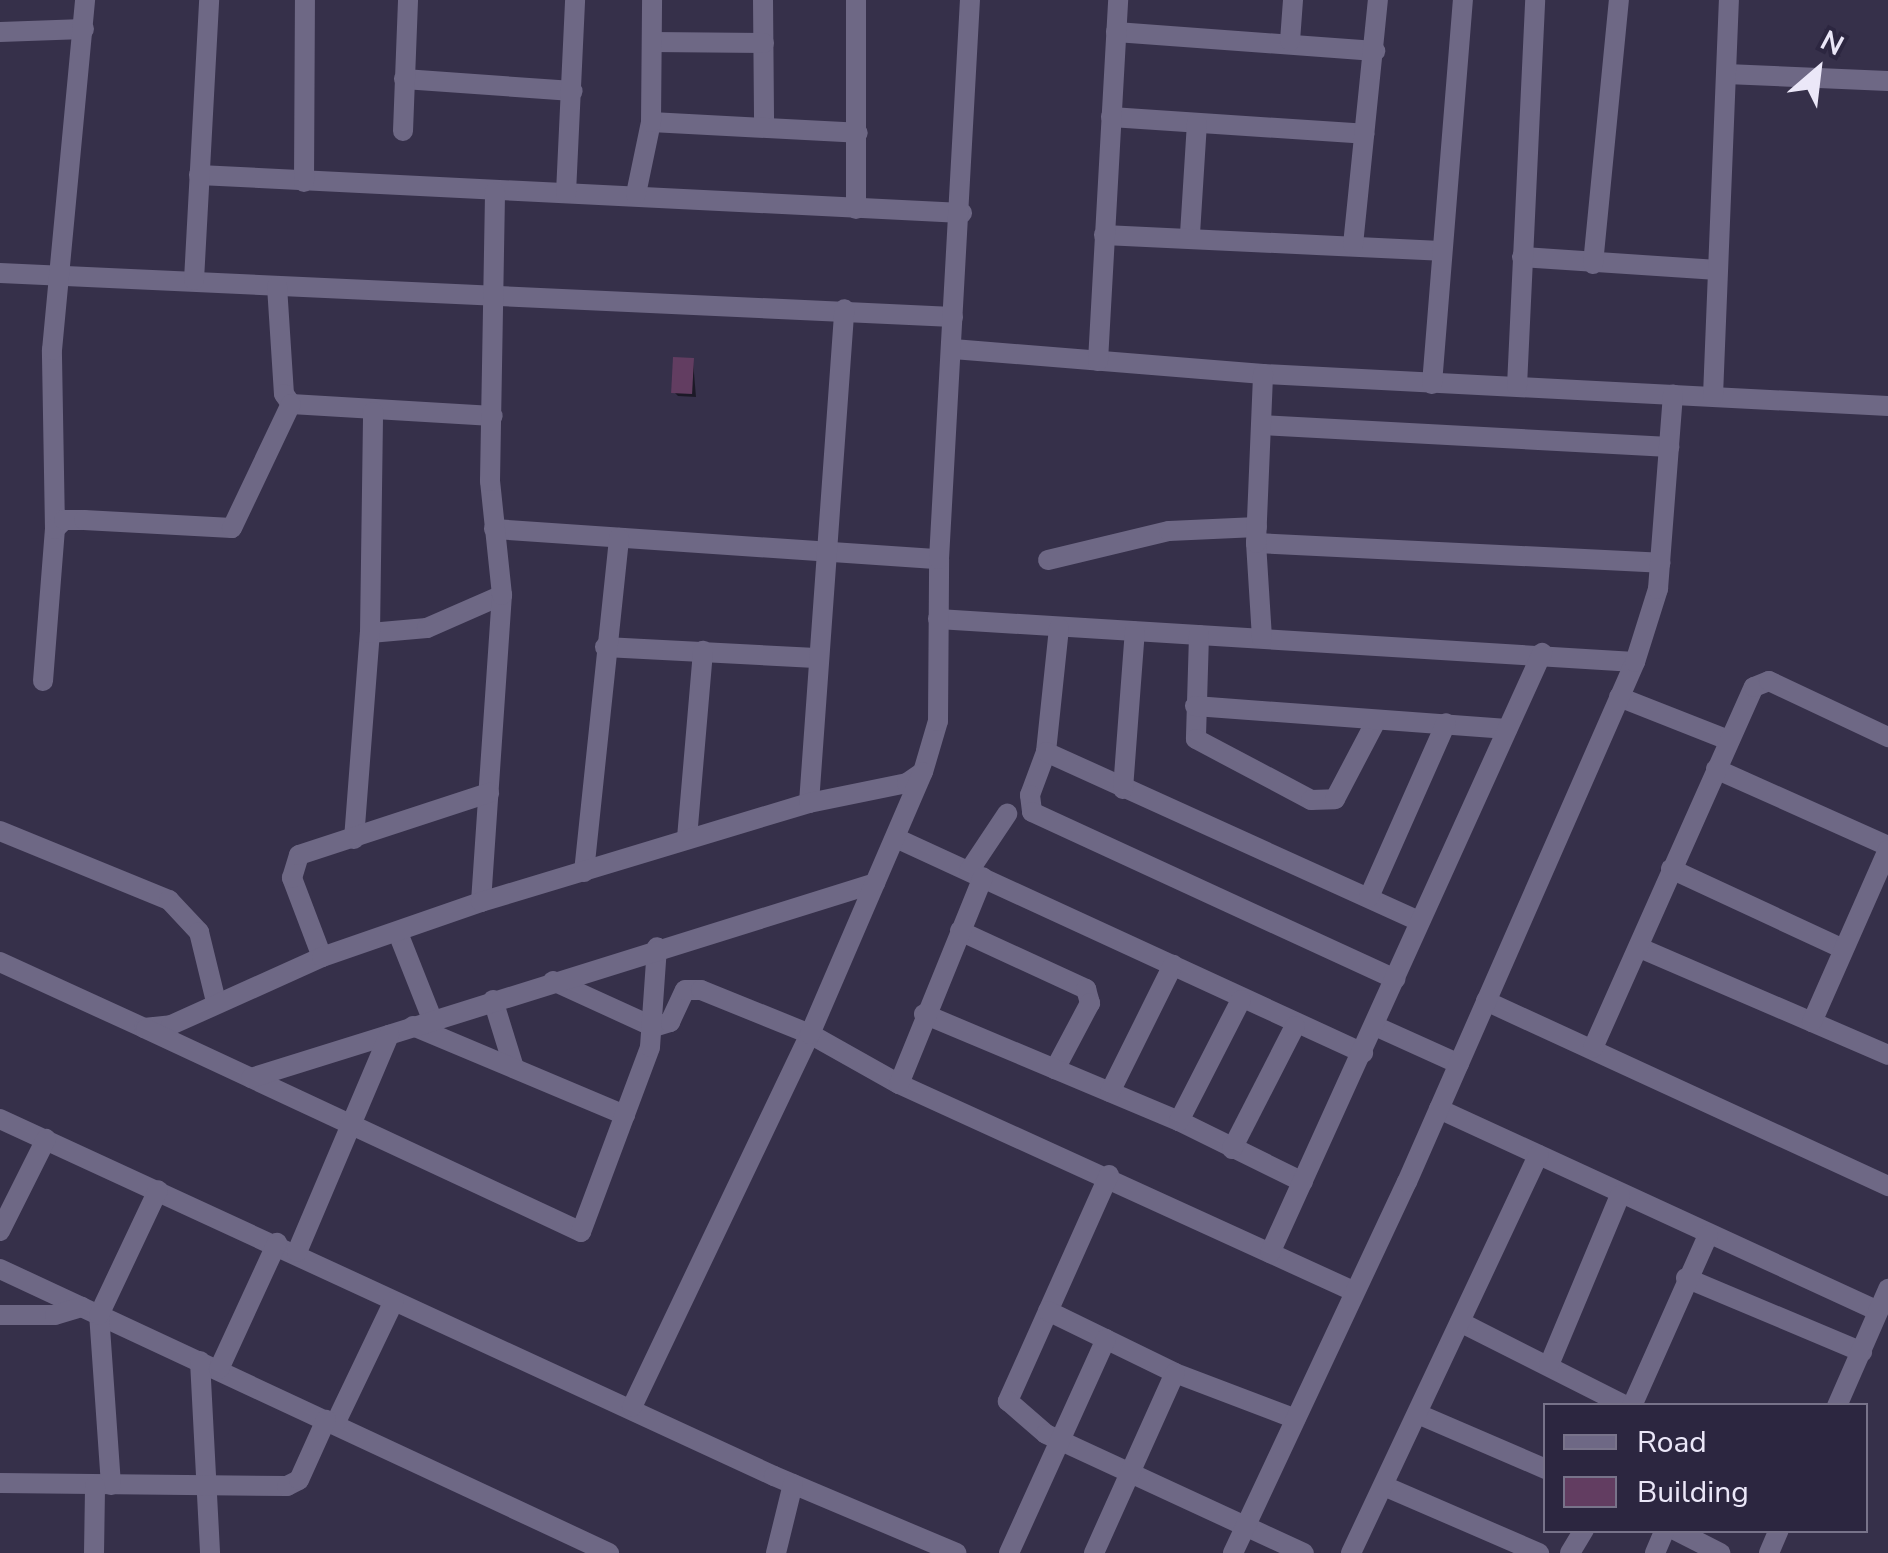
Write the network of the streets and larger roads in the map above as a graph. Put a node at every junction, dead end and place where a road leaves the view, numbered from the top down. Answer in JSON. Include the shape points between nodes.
{"nodes":[{"id":1,"x":85,"y":0,"type":"edge"},
{"id":2,"x":208,"y":0,"type":"edge"},
{"id":3,"x":306,"y":0,"type":"edge"},
{"id":4,"x":408,"y":0,"type":"edge"},
{"id":5,"x":575,"y":0,"type":"edge"},
{"id":6,"x":652,"y":0,"type":"edge"},
{"id":7,"x":763,"y":0,"type":"edge"},
{"id":8,"x":856,"y":0,"type":"edge"},
{"id":9,"x":970,"y":0,"type":"edge"},
{"id":10,"x":1118,"y":0,"type":"edge"},
{"id":11,"x":1293,"y":0,"type":"edge"},
{"id":12,"x":1378,"y":0,"type":"edge"},
{"id":13,"x":1464,"y":0,"type":"edge"},
{"id":14,"x":1534,"y":0,"type":"edge"},
{"id":15,"x":1619,"y":0,"type":"edge"},
{"id":16,"x":1729,"y":0,"type":"edge"},
{"id":17,"x":84,"y":30,"type":"junction"},
{"id":18,"x":0,"y":32,"type":"edge"},
{"id":19,"x":1116,"y":32,"type":"junction"},
{"id":20,"x":1290,"y":41,"type":"junction"},
{"id":21,"x":652,"y":42,"type":"junction"},
{"id":22,"x":764,"y":43,"type":"junction"},
{"id":23,"x":1376,"y":50,"type":"junction"},
{"id":24,"x":1726,"y":74,"type":"junction"},
{"id":25,"x":404,"y":79,"type":"junction"},
{"id":26,"x":1888,"y":81,"type":"edge"},
{"id":27,"x":573,"y":91,"type":"junction"},
{"id":28,"x":1111,"y":117,"type":"junction"},
{"id":29,"x":650,"y":122,"type":"junction"},
{"id":30,"x":1196,"y":123,"type":"junction"},
{"id":31,"x":764,"y":125,"type":"junction"},
{"id":32,"x":403,"y":132,"type":"dead end"},
{"id":33,"x":858,"y":133,"type":"junction"},
{"id":34,"x":1364,"y":134,"type":"junction"},
{"id":35,"x":199,"y":175,"type":"junction"},
{"id":36,"x":304,"y":182,"type":"junction"},
{"id":37,"x":495,"y":192,"type":"junction"},
{"id":38,"x":566,"y":193,"type":"junction"},
{"id":39,"x":636,"y":194,"type":"junction"},
{"id":40,"x":856,"y":210,"type":"junction"},
{"id":41,"x":962,"y":213,"type":"junction"},
{"id":42,"x":1104,"y":234,"type":"junction"},
{"id":43,"x":1190,"y":234,"type":"junction"},
{"id":44,"x":1352,"y":246,"type":"junction"},
{"id":45,"x":1441,"y":251,"type":"junction"},
{"id":46,"x":1522,"y":257,"type":"junction"},
{"id":47,"x":1593,"y":264,"type":"junction"},
{"id":48,"x":1718,"y":270,"type":"junction"},
{"id":49,"x":0,"y":274,"type":"edge"},
{"id":50,"x":60,"y":277,"type":"junction"},
{"id":51,"x":194,"y":280,"type":"junction"},
{"id":52,"x":277,"y":286,"type":"junction"},
{"id":53,"x":492,"y":294,"type":"junction"},
{"id":54,"x":844,"y":309,"type":"junction"},
{"id":55,"x":954,"y":317,"type":"junction"},
{"id":56,"x":953,"y":349,"type":"junction"},
{"id":57,"x":1098,"y":361,"type":"junction"},
{"id":58,"x":1263,"y":374,"type":"junction"},
{"id":59,"x":1432,"y":384,"type":"junction"},
{"id":60,"x":1518,"y":386,"type":"junction"},
{"id":61,"x":1673,"y":394,"type":"junction"},
{"id":62,"x":1713,"y":396,"type":"junction"},
{"id":63,"x":292,"y":404,"type":"junction"},
{"id":64,"x":1888,"y":406,"type":"edge"},
{"id":65,"x":372,"y":412,"type":"junction"},
{"id":66,"x":493,"y":416,"type":"junction"},
{"id":67,"x":1262,"y":425,"type":"junction"},
{"id":68,"x":1669,"y":447,"type":"junction"},
{"id":69,"x":55,"y":529,"type":"junction"},
{"id":70,"x":494,"y":529,"type":"junction"},
{"id":71,"x":1256,"y":535,"type":"junction"},
{"id":72,"x":619,"y":538,"type":"junction"},
{"id":73,"x":822,"y":552,"type":"junction"},
{"id":74,"x":939,"y":559,"type":"junction"},
{"id":75,"x":1048,"y":560,"type":"dead end"},
{"id":76,"x":1661,"y":564,"type":"junction"},
{"id":77,"x":502,"y":595,"type":"junction"},
{"id":78,"x":938,"y":618,"type":"junction"},
{"id":79,"x":1059,"y":628,"type":"junction"},
{"id":80,"x":1135,"y":631,"type":"junction"},
{"id":81,"x":370,"y":633,"type":"junction"},
{"id":82,"x":1199,"y":635,"type":"junction"},
{"id":83,"x":1262,"y":638,"type":"junction"},
{"id":84,"x":605,"y":647,"type":"junction"},
{"id":85,"x":702,"y":651,"type":"junction"},
{"id":86,"x":1542,"y":653,"type":"junction"},
{"id":87,"x":816,"y":658,"type":"junction"},
{"id":88,"x":1635,"y":662,"type":"junction"},
{"id":89,"x":43,"y":681,"type":"dead end"},
{"id":90,"x":1619,"y":697,"type":"junction"},
{"id":91,"x":1195,"y":706,"type":"junction"},
{"id":92,"x":1376,"y":721,"type":"junction"},
{"id":93,"x":1446,"y":723,"type":"junction"},
{"id":94,"x":1507,"y":729,"type":"junction"},
{"id":95,"x":1888,"y":736,"type":"edge"},
{"id":96,"x":1728,"y":740,"type":"junction"},
{"id":97,"x":1046,"y":752,"type":"junction"},
{"id":98,"x":1716,"y":768,"type":"junction"},
{"id":99,"x":923,"y":772,"type":"junction"},
{"id":100,"x":1122,"y":789,"type":"junction"},
{"id":101,"x":489,"y":793,"type":"junction"},
{"id":102,"x":809,"y":803,"type":"junction"},
{"id":103,"x":1006,"y":814,"type":"dead end"},
{"id":104,"x":0,"y":831,"type":"edge"},
{"id":105,"x":687,"y":838,"type":"junction"},
{"id":106,"x":898,"y":838,"type":"junction"},
{"id":107,"x":354,"y":839,"type":"junction"},
{"id":108,"x":1888,"y":848,"type":"edge"},
{"id":109,"x":1671,"y":869,"type":"junction"},
{"id":110,"x":584,"y":872,"type":"junction"},
{"id":111,"x":976,"y":874,"type":"junction"},
{"id":112,"x":875,"y":883,"type":"junction"},
{"id":113,"x":1369,"y":897,"type":"junction"},
{"id":114,"x":480,"y":902,"type":"junction"},
{"id":115,"x":1419,"y":920,"type":"junction"},
{"id":116,"x":960,"y":932,"type":"junction"},
{"id":117,"x":398,"y":934,"type":"junction"},
{"id":118,"x":657,"y":948,"type":"junction"},
{"id":119,"x":1640,"y":948,"type":"junction"},
{"id":120,"x":1843,"y":949,"type":"junction"},
{"id":121,"x":322,"y":956,"type":"junction"},
{"id":122,"x":0,"y":962,"type":"edge"},
{"id":123,"x":1173,"y":965,"type":"junction"},
{"id":124,"x":1396,"y":979,"type":"junction"},
{"id":125,"x":553,"y":981,"type":"junction"},
{"id":126,"x":494,"y":1000,"type":"junction"},
{"id":127,"x":1241,"y":1000,"type":"junction"},
{"id":128,"x":1486,"y":1001,"type":"junction"},
{"id":129,"x":216,"y":1002,"type":"junction"},
{"id":130,"x":924,"y":1014,"type":"junction"},
{"id":131,"x":423,"y":1022,"type":"junction"},
{"id":132,"x":1812,"y":1022,"type":"junction"},
{"id":133,"x":654,"y":1026,"type":"junction"},
{"id":134,"x":1296,"y":1026,"type":"junction"},
{"id":135,"x":1375,"y":1026,"type":"junction"},
{"id":136,"x":144,"y":1028,"type":"junction"},
{"id":137,"x":810,"y":1034,"type":"junction"},
{"id":138,"x":389,"y":1035,"type":"junction"},
{"id":139,"x":1593,"y":1048,"type":"junction"},
{"id":140,"x":1363,"y":1053,"type":"junction"},
{"id":141,"x":1888,"y":1055,"type":"edge"},
{"id":142,"x":1459,"y":1064,"type":"junction"},
{"id":143,"x":514,"y":1068,"type":"junction"},
{"id":144,"x":1055,"y":1069,"type":"junction"},
{"id":145,"x":251,"y":1078,"type":"junction"},
{"id":146,"x":899,"y":1084,"type":"junction"},
{"id":147,"x":1110,"y":1092,"type":"junction"},
{"id":148,"x":1440,"y":1109,"type":"junction"},
{"id":149,"x":625,"y":1116,"type":"junction"},
{"id":150,"x":0,"y":1119,"type":"edge"},
{"id":151,"x":1179,"y":1121,"type":"junction"},
{"id":152,"x":354,"y":1124,"type":"junction"},
{"id":153,"x":46,"y":1139,"type":"junction"},
{"id":154,"x":1232,"y":1149,"type":"junction"},
{"id":155,"x":1538,"y":1155,"type":"junction"},
{"id":156,"x":1109,"y":1176,"type":"junction"},
{"id":157,"x":1303,"y":1182,"type":"junction"},
{"id":158,"x":1888,"y":1186,"type":"edge"},
{"id":159,"x":158,"y":1190,"type":"junction"},
{"id":160,"x":1620,"y":1195,"type":"junction"},
{"id":161,"x":0,"y":1231,"type":"edge"},
{"id":162,"x":1708,"y":1235,"type":"junction"},
{"id":163,"x":276,"y":1243,"type":"junction"},
{"id":164,"x":298,"y":1252,"type":"junction"},
{"id":165,"x":1270,"y":1253,"type":"junction"},
{"id":166,"x":0,"y":1269,"type":"edge"},
{"id":167,"x":1686,"y":1278,"type":"junction"},
{"id":168,"x":1888,"y":1289,"type":"edge"},
{"id":169,"x":1354,"y":1292,"type":"junction"},
{"id":170,"x":394,"y":1300,"type":"junction"},
{"id":171,"x":1048,"y":1310,"type":"junction"},
{"id":172,"x":90,"y":1311,"type":"junction"},
{"id":173,"x":1878,"y":1311,"type":"junction"},
{"id":174,"x":0,"y":1315,"type":"edge"},
{"id":175,"x":1460,"y":1322,"type":"junction"},
{"id":176,"x":1106,"y":1340,"type":"junction"},
{"id":177,"x":1862,"y":1352,"type":"junction"},
{"id":178,"x":210,"y":1365,"type":"junction"},
{"id":179,"x":1549,"y":1365,"type":"junction"},
{"id":180,"x":1175,"y":1373,"type":"junction"},
{"id":181,"x":1623,"y":1403,"type":"edge"},
{"id":182,"x":1630,"y":1403,"type":"edge"},
{"id":183,"x":1837,"y":1403,"type":"edge"},
{"id":184,"x":632,"y":1408,"type":"junction"},
{"id":185,"x":1418,"y":1414,"type":"junction"},
{"id":186,"x":1296,"y":1419,"type":"junction"},
{"id":187,"x":331,"y":1422,"type":"junction"},
{"id":188,"x":1059,"y":1440,"type":"junction"},
{"id":189,"x":1543,"y":1468,"type":"edge"},
{"id":190,"x":1131,"y":1471,"type":"junction"},
{"id":191,"x":0,"y":1482,"type":"edge"},
{"id":192,"x":208,"y":1483,"type":"junction"},
{"id":193,"x":793,"y":1484,"type":"junction"},
{"id":194,"x":103,"y":1486,"type":"junction"},
{"id":195,"x":1384,"y":1486,"type":"junction"},
{"id":196,"x":1244,"y":1523,"type":"junction"},
{"id":197,"x":1681,"y":1533,"type":"edge"},
{"id":198,"x":94,"y":1553,"type":"edge"},
{"id":199,"x":210,"y":1553,"type":"edge"},
{"id":200,"x":609,"y":1553,"type":"edge"},
{"id":201,"x":776,"y":1553,"type":"edge"},
{"id":202,"x":956,"y":1553,"type":"edge"},
{"id":203,"x":1009,"y":1553,"type":"edge"},
{"id":204,"x":1094,"y":1553,"type":"edge"},
{"id":205,"x":1232,"y":1553,"type":"edge"},
{"id":206,"x":1304,"y":1553,"type":"edge"},
{"id":207,"x":1351,"y":1553,"type":"edge"},
{"id":208,"x":1539,"y":1553,"type":"edge"},
{"id":209,"x":1720,"y":1553,"type":"edge"}],
"edges":[{"from":1,"to":17,"type":"street"},
{"from":2,"to":35,"type":"street"},
{"from":3,"to":36,"type":"street"},
{"from":4,"to":25,"type":"street"},
{"from":5,"to":27,"type":"street"},
{"from":6,"to":21,"type":"street"},
{"from":7,"to":22,"type":"street"},
{"from":8,"to":33,"type":"street"},
{"from":9,"to":41,"type":"street"},
{"from":10,"to":19,"type":"street"},
{"from":11,"to":20,"type":"street"},
{"from":12,"to":23,"type":"street"},
{"from":13,"to":45,"type":"street"},
{"from":14,"to":46,"type":"street"},
{"from":15,"to":47,"type":"street"},
{"from":16,"to":24,"type":"street"},
{"from":17,"to":18,"type":"street"},
{"from":17,"to":50,"type":"street"},
{"from":19,"to":20,"type":"street"},
{"from":19,"to":28,"type":"street"},
{"from":20,"to":23,"type":"street"},
{"from":21,"to":22,"type":"street"},
{"from":21,"to":29,"type":"street"},
{"from":22,"to":31,"type":"street"},
{"from":23,"to":34,"type":"street"},
{"from":24,"to":26,"type":"street"},
{"from":24,"to":48,"type":"street"},
{"from":25,"to":27,"type":"street"},
{"from":25,"to":32,"type":"street"},
{"from":27,"to":38,"type":"street"},
{"from":28,"to":30,"type":"street"},
{"from":28,"to":42,"type":"street"},
{"from":29,"to":31,"type":"street"},
{"from":29,"to":39,"type":"street"},
{"from":30,"to":34,"type":"street"},
{"from":30,"to":43,"type":"street"},
{"from":31,"to":33,"type":"street"},
{"from":33,"to":40,"type":"street"},
{"from":34,"to":44,"type":"street"},
{"from":35,"to":36,"type":"street"},
{"from":35,"to":51,"type":"street"},
{"from":36,"to":37,"type":"street"},
{"from":37,"to":38,"type":"street"},
{"from":37,"to":53,"type":"street"},
{"from":38,"to":39,"type":"street"},
{"from":39,"to":40,"type":"street"},
{"from":40,"to":41,"type":"street"},
{"from":41,"to":55,"type":"street"},
{"from":42,"to":43,"type":"street"},
{"from":42,"to":57,"type":"street"},
{"from":43,"to":44,"type":"street"},
{"from":44,"to":45,"type":"street"},
{"from":45,"to":59,"type":"street"},
{"from":46,"to":47,"type":"street"},
{"from":46,"to":60,"type":"street"},
{"from":47,"to":48,"type":"street"},
{"from":48,"to":62,"type":"street"},
{"from":49,"to":50,"type":"street"},
{"from":50,"to":51,"type":"street"},
{"from":50,"to":69,"type":"street","via":[[50,386]]},
{"from":51,"to":52,"type":"street"},
{"from":52,"to":53,"type":"street"},
{"from":52,"to":63,"type":"street","via":[[284,394]]},
{"from":53,"to":54,"type":"street"},
{"from":53,"to":66,"type":"street"},
{"from":54,"to":55,"type":"street"},
{"from":54,"to":73,"type":"street"},
{"from":55,"to":56,"type":"street"},
{"from":56,"to":57,"type":"street"},
{"from":56,"to":74,"type":"street"},
{"from":57,"to":58,"type":"street"},
{"from":58,"to":59,"type":"street"},
{"from":58,"to":67,"type":"street"},
{"from":59,"to":60,"type":"street"},
{"from":60,"to":61,"type":"street"},
{"from":61,"to":62,"type":"street"},
{"from":61,"to":68,"type":"street"},
{"from":62,"to":64,"type":"street"},
{"from":63,"to":65,"type":"street"},
{"from":63,"to":69,"type":"street","via":[[232,528],[64,520]]},
{"from":65,"to":66,"type":"street"},
{"from":65,"to":81,"type":"street"},
{"from":66,"to":70,"type":"street"},
{"from":67,"to":68,"type":"street"},
{"from":67,"to":71,"type":"street"},
{"from":68,"to":76,"type":"street"},
{"from":69,"to":89,"type":"street"},
{"from":70,"to":72,"type":"street"},
{"from":70,"to":77,"type":"street"},
{"from":71,"to":75,"type":"street","via":[[1169,531]]},
{"from":71,"to":76,"type":"street"},
{"from":71,"to":83,"type":"street"},
{"from":72,"to":73,"type":"street"},
{"from":72,"to":84,"type":"street"},
{"from":73,"to":74,"type":"street"},
{"from":73,"to":87,"type":"street"},
{"from":74,"to":78,"type":"street"},
{"from":76,"to":88,"type":"street"},
{"from":77,"to":81,"type":"street","via":[[427,628]]},
{"from":77,"to":101,"type":"street"},
{"from":78,"to":79,"type":"street"},
{"from":78,"to":99,"type":"street","via":[[938,721]]},
{"from":79,"to":80,"type":"street"},
{"from":79,"to":97,"type":"street"},
{"from":80,"to":82,"type":"street"},
{"from":80,"to":100,"type":"street"},
{"from":81,"to":107,"type":"street"},
{"from":82,"to":83,"type":"street"},
{"from":82,"to":91,"type":"street"},
{"from":83,"to":86,"type":"street"},
{"from":84,"to":85,"type":"street"},
{"from":84,"to":110,"type":"street"},
{"from":85,"to":87,"type":"street"},
{"from":85,"to":105,"type":"street"},
{"from":86,"to":88,"type":"street"},
{"from":86,"to":94,"type":"street"},
{"from":87,"to":102,"type":"street"},
{"from":88,"to":90,"type":"street"},
{"from":90,"to":96,"type":"street"},
{"from":90,"to":128,"type":"street"},
{"from":91,"to":92,"type":"street"},
{"from":91,"to":92,"type":"street","via":[[1196,739],[1326,803],[1344,786]]},
{"from":92,"to":93,"type":"street"},
{"from":93,"to":94,"type":"street"},
{"from":93,"to":113,"type":"street"},
{"from":94,"to":115,"type":"street"},
{"from":95,"to":96,"type":"street","via":[[1769,681],[1754,687]]},
{"from":96,"to":98,"type":"street"},
{"from":97,"to":100,"type":"street"},
{"from":97,"to":124,"type":"street","via":[[1030,805],[1052,826]]},
{"from":98,"to":108,"type":"street"},
{"from":98,"to":109,"type":"street"},
{"from":99,"to":102,"type":"street","via":[[888,788]]},
{"from":99,"to":106,"type":"street"},
{"from":100,"to":113,"type":"street"},
{"from":101,"to":107,"type":"street"},
{"from":101,"to":114,"type":"street"},
{"from":102,"to":105,"type":"street"},
{"from":103,"to":111,"type":"street"},
{"from":104,"to":129,"type":"street","via":[[169,900],[199,932]]},
{"from":105,"to":110,"type":"street"},
{"from":106,"to":111,"type":"street"},
{"from":106,"to":112,"type":"street"},
{"from":107,"to":121,"type":"street","via":[[313,848],[292,865]]},
{"from":108,"to":120,"type":"street"},
{"from":109,"to":119,"type":"street"},
{"from":109,"to":120,"type":"street"},
{"from":110,"to":114,"type":"street"},
{"from":111,"to":116,"type":"street"},
{"from":111,"to":123,"type":"street"},
{"from":112,"to":118,"type":"street"},
{"from":112,"to":137,"type":"street"},
{"from":113,"to":115,"type":"street"},
{"from":114,"to":117,"type":"street"},
{"from":115,"to":124,"type":"street"},
{"from":116,"to":130,"type":"street"},
{"from":116,"to":144,"type":"street","via":[[1086,989],[1090,1003]]},
{"from":117,"to":121,"type":"street"},
{"from":117,"to":131,"type":"street"},
{"from":118,"to":125,"type":"street"},
{"from":118,"to":133,"type":"street"},
{"from":119,"to":132,"type":"street"},
{"from":119,"to":139,"type":"street"},
{"from":120,"to":132,"type":"street"},
{"from":121,"to":129,"type":"street"},
{"from":122,"to":136,"type":"street"},
{"from":123,"to":127,"type":"street"},
{"from":123,"to":147,"type":"street"},
{"from":124,"to":135,"type":"street"},
{"from":125,"to":126,"type":"street"},
{"from":125,"to":133,"type":"street"},
{"from":126,"to":131,"type":"street"},
{"from":126,"to":143,"type":"street"},
{"from":127,"to":134,"type":"street"},
{"from":127,"to":151,"type":"street"},
{"from":128,"to":139,"type":"street"},
{"from":128,"to":142,"type":"street"},
{"from":129,"to":136,"type":"street","via":[[171,1025]]},
{"from":130,"to":144,"type":"street"},
{"from":130,"to":146,"type":"street"},
{"from":131,"to":138,"type":"street"},
{"from":131,"to":143,"type":"street"},
{"from":132,"to":141,"type":"street"},
{"from":133,"to":137,"type":"street","via":[[670,1022],[679,996],[691,988]]},
{"from":133,"to":149,"type":"street"},
{"from":134,"to":140,"type":"street"},
{"from":134,"to":154,"type":"street"},
{"from":135,"to":140,"type":"street"},
{"from":135,"to":142,"type":"street"},
{"from":136,"to":145,"type":"street"},
{"from":137,"to":146,"type":"street"},
{"from":137,"to":184,"type":"street"},
{"from":138,"to":145,"type":"street"},
{"from":138,"to":152,"type":"street"},
{"from":139,"to":158,"type":"street"},
{"from":140,"to":157,"type":"street"},
{"from":142,"to":148,"type":"street"},
{"from":143,"to":149,"type":"street"},
{"from":144,"to":147,"type":"street"},
{"from":145,"to":152,"type":"street"},
{"from":146,"to":156,"type":"street"},
{"from":147,"to":151,"type":"street"},
{"from":148,"to":155,"type":"street"},
{"from":148,"to":169,"type":"street"},
{"from":149,"to":152,"type":"street","via":[[581,1232]]},
{"from":150,"to":153,"type":"street"},
{"from":151,"to":154,"type":"street"},
{"from":152,"to":164,"type":"street"},
{"from":153,"to":159,"type":"street"},
{"from":153,"to":161,"type":"street"},
{"from":154,"to":157,"type":"street"},
{"from":155,"to":160,"type":"street"},
{"from":155,"to":175,"type":"street"},
{"from":156,"to":165,"type":"street"},
{"from":156,"to":171,"type":"street"},
{"from":157,"to":165,"type":"street"},
{"from":159,"to":163,"type":"street"},
{"from":159,"to":172,"type":"street"},
{"from":160,"to":162,"type":"street"},
{"from":160,"to":179,"type":"street"},
{"from":162,"to":167,"type":"street"},
{"from":162,"to":173,"type":"street"},
{"from":163,"to":164,"type":"street"},
{"from":163,"to":178,"type":"street"},
{"from":164,"to":170,"type":"street"},
{"from":165,"to":169,"type":"street"},
{"from":166,"to":172,"type":"street"},
{"from":167,"to":177,"type":"street"},
{"from":167,"to":182,"type":"street"},
{"from":168,"to":173,"type":"street"},
{"from":169,"to":186,"type":"street"},
{"from":170,"to":184,"type":"street"},
{"from":170,"to":187,"type":"street"},
{"from":171,"to":176,"type":"street"},
{"from":171,"to":188,"type":"street","via":[[1008,1401],[1028,1423]]},
{"from":172,"to":174,"type":"street"},
{"from":172,"to":178,"type":"street"},
{"from":172,"to":194,"type":"street"},
{"from":173,"to":177,"type":"street"},
{"from":175,"to":179,"type":"street"},
{"from":175,"to":185,"type":"street"},
{"from":176,"to":180,"type":"street"},
{"from":176,"to":188,"type":"street"},
{"from":177,"to":183,"type":"street"},
{"from":178,"to":187,"type":"street"},
{"from":178,"to":192,"type":"street"},
{"from":179,"to":181,"type":"street"},
{"from":180,"to":186,"type":"street"},
{"from":180,"to":190,"type":"street"},
{"from":184,"to":193,"type":"street"},
{"from":185,"to":189,"type":"street"},
{"from":185,"to":195,"type":"street"},
{"from":186,"to":196,"type":"street"},
{"from":187,"to":192,"type":"street","via":[[295,1484]]},
{"from":187,"to":200,"type":"street"},
{"from":188,"to":190,"type":"street"},
{"from":188,"to":203,"type":"street"},
{"from":190,"to":196,"type":"street"},
{"from":190,"to":204,"type":"street"},
{"from":191,"to":194,"type":"street"},
{"from":192,"to":194,"type":"street"},
{"from":192,"to":199,"type":"street"},
{"from":193,"to":201,"type":"street"},
{"from":193,"to":202,"type":"street"},
{"from":194,"to":198,"type":"street"},
{"from":195,"to":207,"type":"street"},
{"from":195,"to":208,"type":"street"},
{"from":196,"to":205,"type":"street"},
{"from":196,"to":206,"type":"street"},
{"from":197,"to":209,"type":"street"}]}
